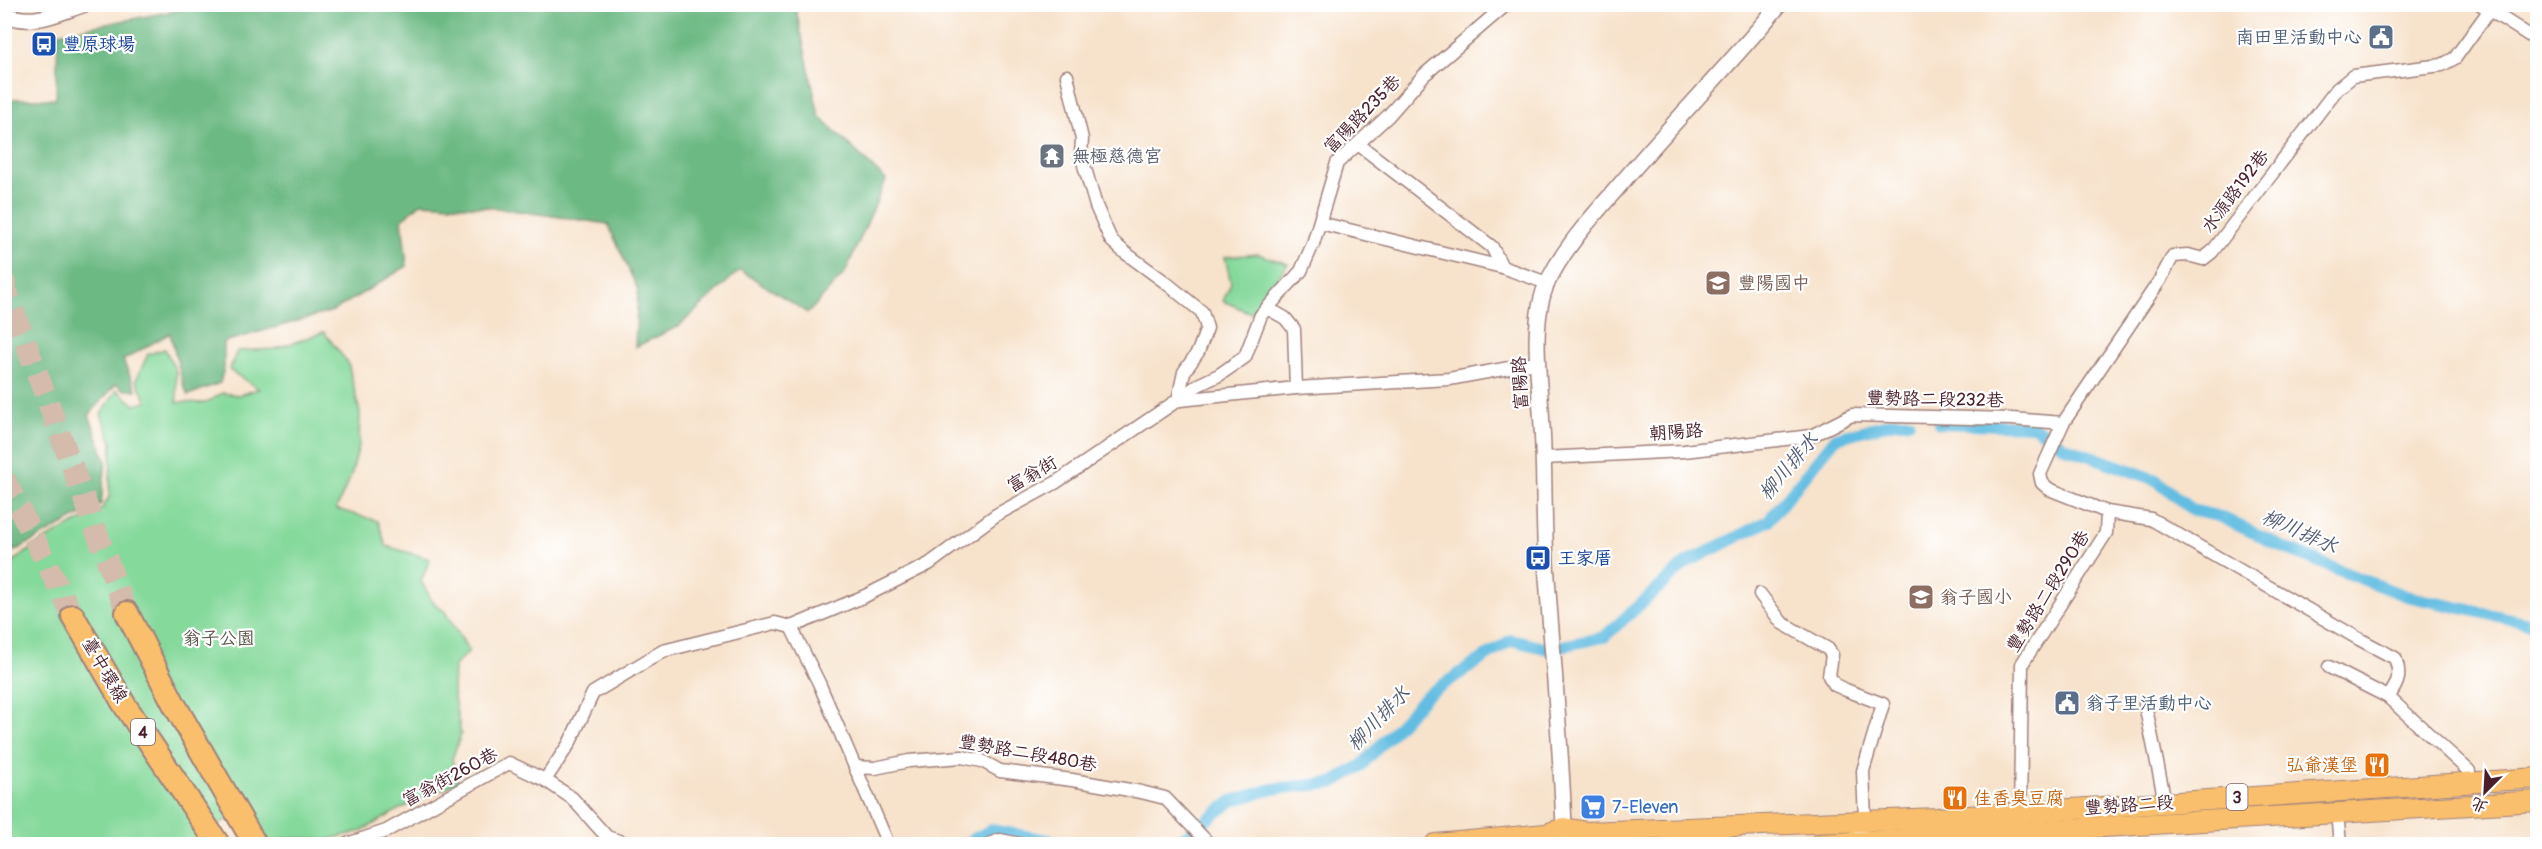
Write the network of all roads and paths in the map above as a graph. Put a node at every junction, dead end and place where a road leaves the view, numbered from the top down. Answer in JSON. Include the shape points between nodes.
{"nodes":[{"id":1,"x":85,"y":4,"type":"edge"},
{"id":2,"x":1507,"y":4,"type":"edge"},
{"id":3,"x":1780,"y":4,"type":"edge"},
{"id":4,"x":2488,"y":7,"type":"edge"},
{"id":5,"x":4,"y":14,"type":"edge"},
{"id":6,"x":2538,"y":41,"type":"edge"},
{"id":7,"x":1067,"y":76,"type":"dead end"},
{"id":8,"x":1358,"y":144,"type":"junction"},
{"id":9,"x":1320,"y":223,"type":"junction"},
{"id":10,"x":1502,"y":267,"type":"junction"},
{"id":11,"x":1547,"y":283,"type":"junction"},
{"id":12,"x":1267,"y":308,"type":"junction"},
{"id":13,"x":1536,"y":363,"type":"junction"},
{"id":14,"x":1296,"y":388,"type":"junction"},
{"id":15,"x":1178,"y":400,"type":"junction"},
{"id":16,"x":2062,"y":423,"type":"junction"},
{"id":17,"x":1811,"y":436,"type":"joint"},
{"id":18,"x":1543,"y":458,"type":"junction"},
{"id":19,"x":2107,"y":512,"type":"junction"},
{"id":20,"x":1760,"y":594,"type":"dead end"},
{"id":21,"x":127,"y":613,"type":"tunnel mouth"},
{"id":22,"x":73,"y":616,"type":"tunnel mouth"},
{"id":23,"x":791,"y":627,"type":"junction"},
{"id":24,"x":2329,"y":667,"type":"dead end"},
{"id":25,"x":2388,"y":697,"type":"junction"},
{"id":26,"x":2145,"y":704,"type":"dead end"},
{"id":27,"x":855,"y":767,"type":"junction"},
{"id":28,"x":2538,"y":778,"type":"edge"},
{"id":29,"x":545,"y":780,"type":"junction"},
{"id":30,"x":2468,"y":782,"type":"junction"},
{"id":31,"x":2538,"y":801,"type":"edge"},
{"id":32,"x":2165,"y":802,"type":"junction"},
{"id":33,"x":2020,"y":813,"type":"junction"},
{"id":34,"x":2337,"y":813,"type":"junction"},
{"id":35,"x":1864,"y":820,"type":"junction"},
{"id":36,"x":2020,"y":833,"type":"junction"},
{"id":37,"x":1565,"y":836,"type":"edge"},
{"id":38,"x":1854,"y":843,"type":"junction"},
{"id":39,"x":218,"y":844,"type":"edge"},
{"id":40,"x":255,"y":844,"type":"edge"},
{"id":41,"x":347,"y":844,"type":"edge"},
{"id":42,"x":628,"y":844,"type":"edge"},
{"id":43,"x":888,"y":844,"type":"edge"},
{"id":44,"x":990,"y":844,"type":"edge"},
{"id":45,"x":1020,"y":844,"type":"edge"},
{"id":46,"x":1209,"y":844,"type":"edge"},
{"id":47,"x":1435,"y":844,"type":"edge"},
{"id":48,"x":1819,"y":844,"type":"edge"},
{"id":49,"x":2340,"y":844,"type":"edge"}],
"edges":[{"from":1,"to":5,"type":"street","via":[[31,21]]},
{"from":2,"to":8,"type":"street","name":"富陽路235巷","via":[[1424,75]]},
{"from":3,"to":11,"type":"street","name":"富陽路","via":[[1577,235]]},
{"from":4,"to":6,"type":"street"},
{"from":4,"to":16,"type":"street","name":"水源路192巷","via":[[2455,58],[2442,65],[2354,76],[2337,89],[2212,252],[2203,259],[2173,256]]},
{"from":7,"to":15,"type":"street","via":[[1083,140],[1081,155],[1111,240],[1202,312],[1207,328],[1198,352],[1184,372]]},
{"from":8,"to":9,"type":"street","name":"富陽路235巷","via":[[1337,163]]},
{"from":8,"to":10,"type":"street","via":[[1492,247]]},
{"from":9,"to":10,"type":"street"},
{"from":9,"to":12,"type":"street","name":"富陽路235巷","via":[[1301,271]]},
{"from":10,"to":11,"type":"street"},
{"from":11,"to":13,"type":"street","name":"富陽路"},
{"from":12,"to":14,"type":"street","via":[[1285,318],[1294,329]]},
{"from":12,"to":15,"type":"street","name":"富陽路235巷","via":[[1245,357]]},
{"from":13,"to":14,"type":"street","name":"富翁街","via":[[1449,380]]},
{"from":13,"to":18,"type":"street","name":"富陽路"},
{"from":14,"to":15,"type":"street","name":"富翁街"},
{"from":15,"to":23,"type":"street","name":"富翁街","via":[[1055,483],[996,515],[929,564]]},
{"from":16,"to":17,"type":"street","name":"豐勢路二段232巷","via":[[1852,415]]},
{"from":16,"to":19,"type":"street","name":"水源路192巷","via":[[2040,474],[2042,483]]},
{"from":17,"to":18,"type":"street","name":"朝陽路","via":[[1684,451]]},
{"from":18,"to":37,"type":"street","name":"富陽路"},
{"from":19,"to":25,"type":"street","via":[[2151,519],[2395,658],[2400,672],[2397,686]]},
{"from":19,"to":33,"type":"street","name":"豐勢路二段290巷","via":[[2106,533],[2022,664]]},
{"from":20,"to":35,"type":"street","via":[[1782,623],[1828,649],[1832,655],[1829,676],[1835,685],[1882,704],[1863,771]]},
{"from":21,"to":40,"type":"highway","number":"4"},
{"from":22,"to":39,"type":"highway","name":"臺中環線","number":"4","via":[[124,704]]},
{"from":23,"to":27,"type":"street"},
{"from":23,"to":29,"type":"street","via":[[776,623],[663,651],[644,660],[593,693],[569,744]]},
{"from":24,"to":25,"type":"street"},
{"from":25,"to":30,"type":"street","via":[[2469,771]]},
{"from":26,"to":32,"type":"street"},
{"from":27,"to":43,"type":"street"},
{"from":27,"to":46,"type":"street","name":"豐勢路二段480巷","via":[[962,757],[982,761],[1000,771],[1095,783],[1165,798]]},
{"from":28,"to":30,"type":"main road","name":"豐勢路二段","number":"3"},
{"from":29,"to":41,"type":"street","name":"富翁街260巷","via":[[509,763],[386,831]]},
{"from":29,"to":42,"type":"street","via":[[572,798],[607,837]]},
{"from":30,"to":32,"type":"main road","name":"豐勢路二段","number":"3"},
{"from":31,"to":34,"type":"main road","name":"豐勢路二段","number":"3"},
{"from":32,"to":33,"type":"main road","name":"豐勢路二段","number":"3"},
{"from":33,"to":35,"type":"main road","name":"豐勢路二段","number":"3"},
{"from":33,"to":36,"type":"street","name":"豐勢路二段290巷"},
{"from":34,"to":36,"type":"main road","name":"豐勢路二段","number":"3"},
{"from":34,"to":49,"type":"street"},
{"from":35,"to":37,"type":"main road","name":"豐勢路二段","number":"3"},
{"from":35,"to":38,"type":"street"},
{"from":36,"to":38,"type":"main road","name":"豐勢路二段","number":"3"},
{"from":37,"to":47,"type":"main road","name":"豐勢路二段","number":"3","via":[[1546,834]]},
{"from":38,"to":48,"type":"main road","name":"豐勢路二段","number":"3"},
{"from":44,"to":45,"type":"street","via":[[1000,840]]}]}
